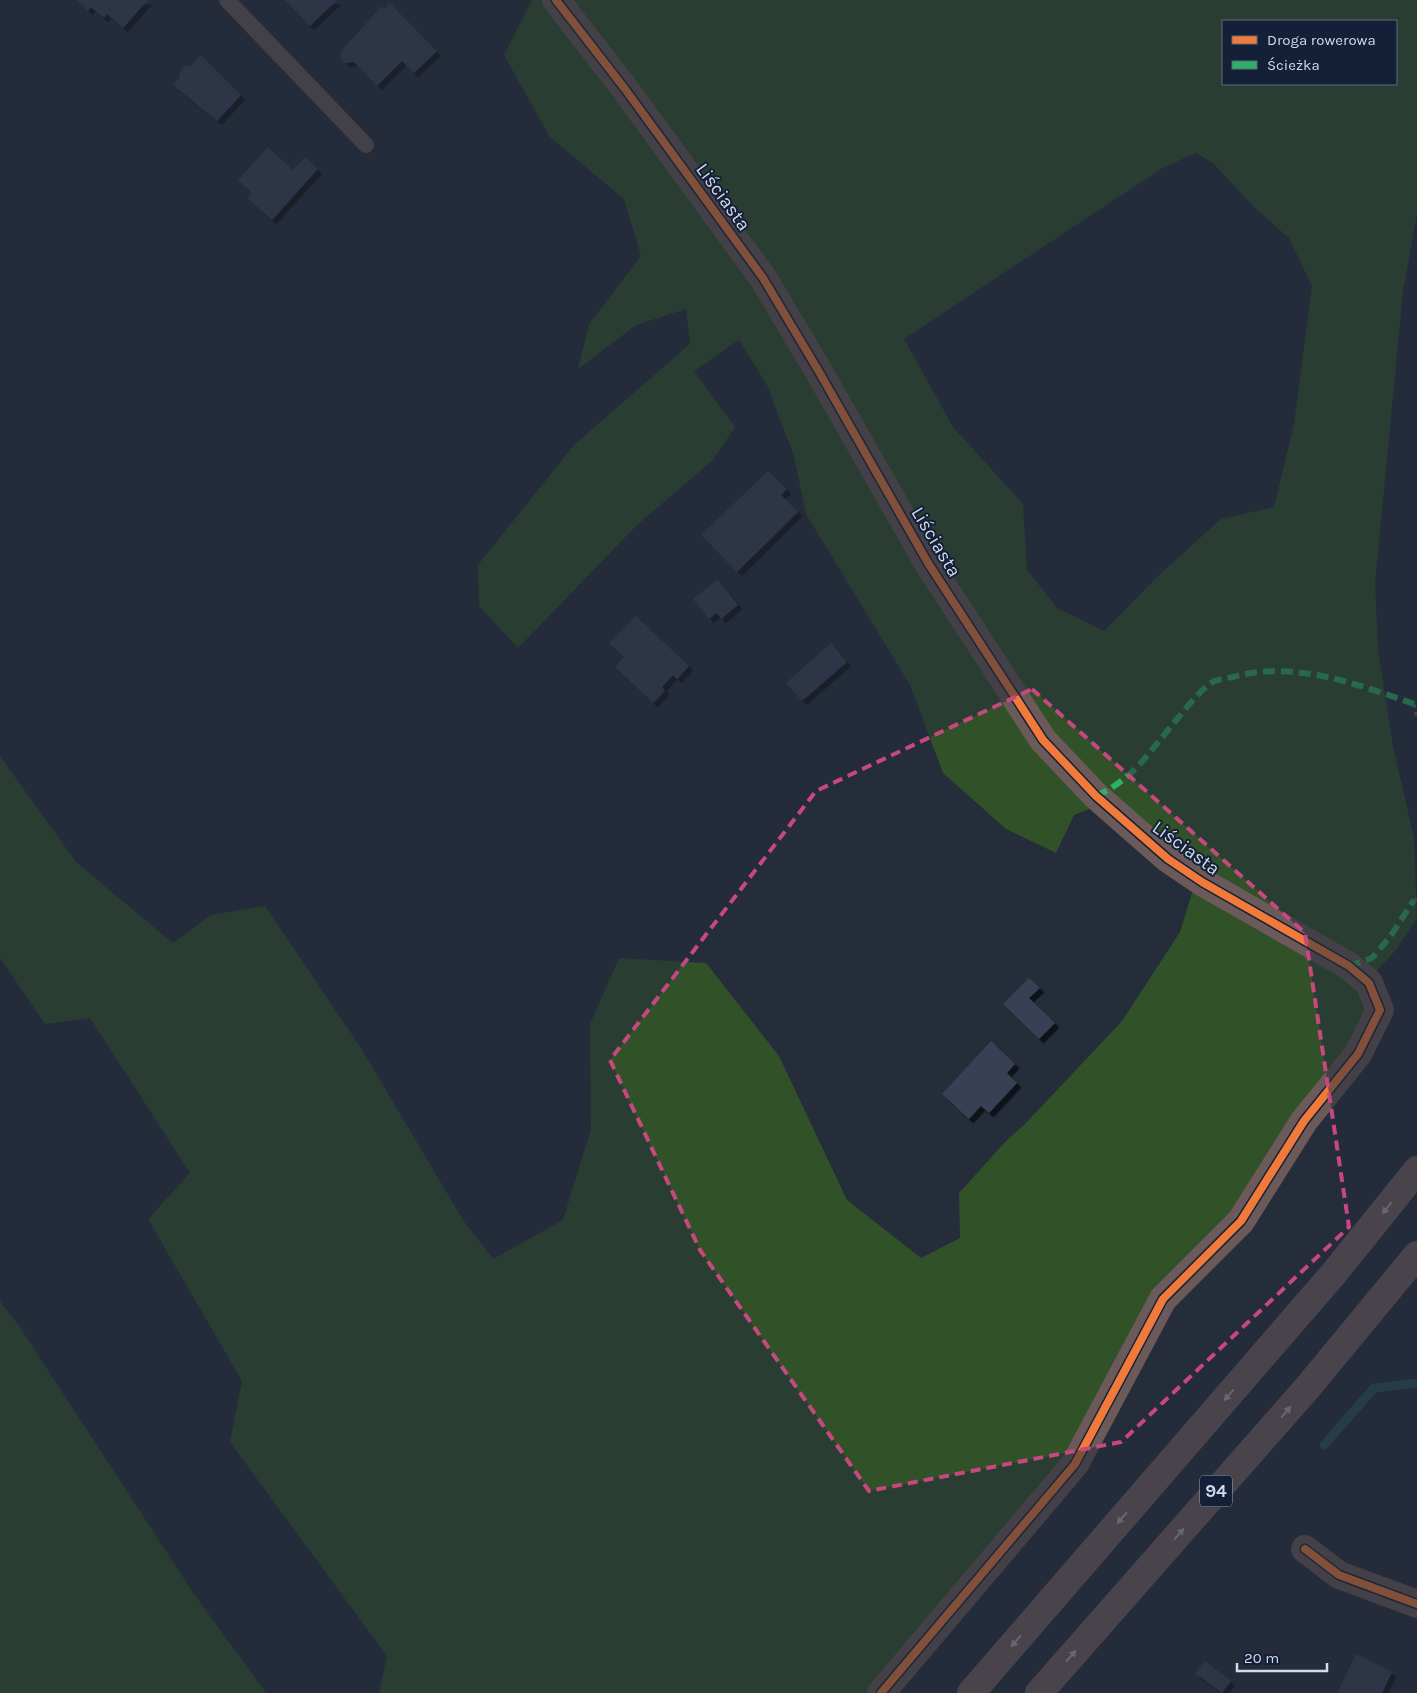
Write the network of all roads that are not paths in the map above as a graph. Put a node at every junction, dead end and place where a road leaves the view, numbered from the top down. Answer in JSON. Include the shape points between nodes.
{"nodes":[{"id":1,"x":227,"y":0,"type":"edge"},
{"id":2,"x":556,"y":0,"type":"edge"},
{"id":3,"x":366,"y":145,"type":"dead end"},
{"id":4,"x":1417,"y":1170,"type":"edge"},
{"id":5,"x":1417,"y":1255,"type":"edge"},
{"id":6,"x":1305,"y":1549,"type":"dead end"},
{"id":7,"x":1417,"y":1604,"type":"edge"},
{"id":8,"x":881,"y":1693,"type":"edge"},
{"id":9,"x":971,"y":1693,"type":"edge"},
{"id":10,"x":1039,"y":1693,"type":"edge"}],
"edges":[{"from":1,"to":3,"type":"lane"},
{"from":2,"to":8,"type":"street","name":"Liściasta","via":[[763,278],[928,563],[1044,740],[1096,796],[1168,858],[1202,882],[1349,966],[1369,983],[1380,1010],[1358,1054],[1304,1121],[1241,1221],[1163,1299],[1075,1464]]},
{"from":4,"to":9,"type":"main road","one_way":true,"via":[[1328,1280]]},
{"from":10,"to":5,"type":"main road","number":"94","one_way":true,"via":[[1308,1387]]},
{"from":6,"to":7,"type":"street","via":[[1339,1575]]}]}
